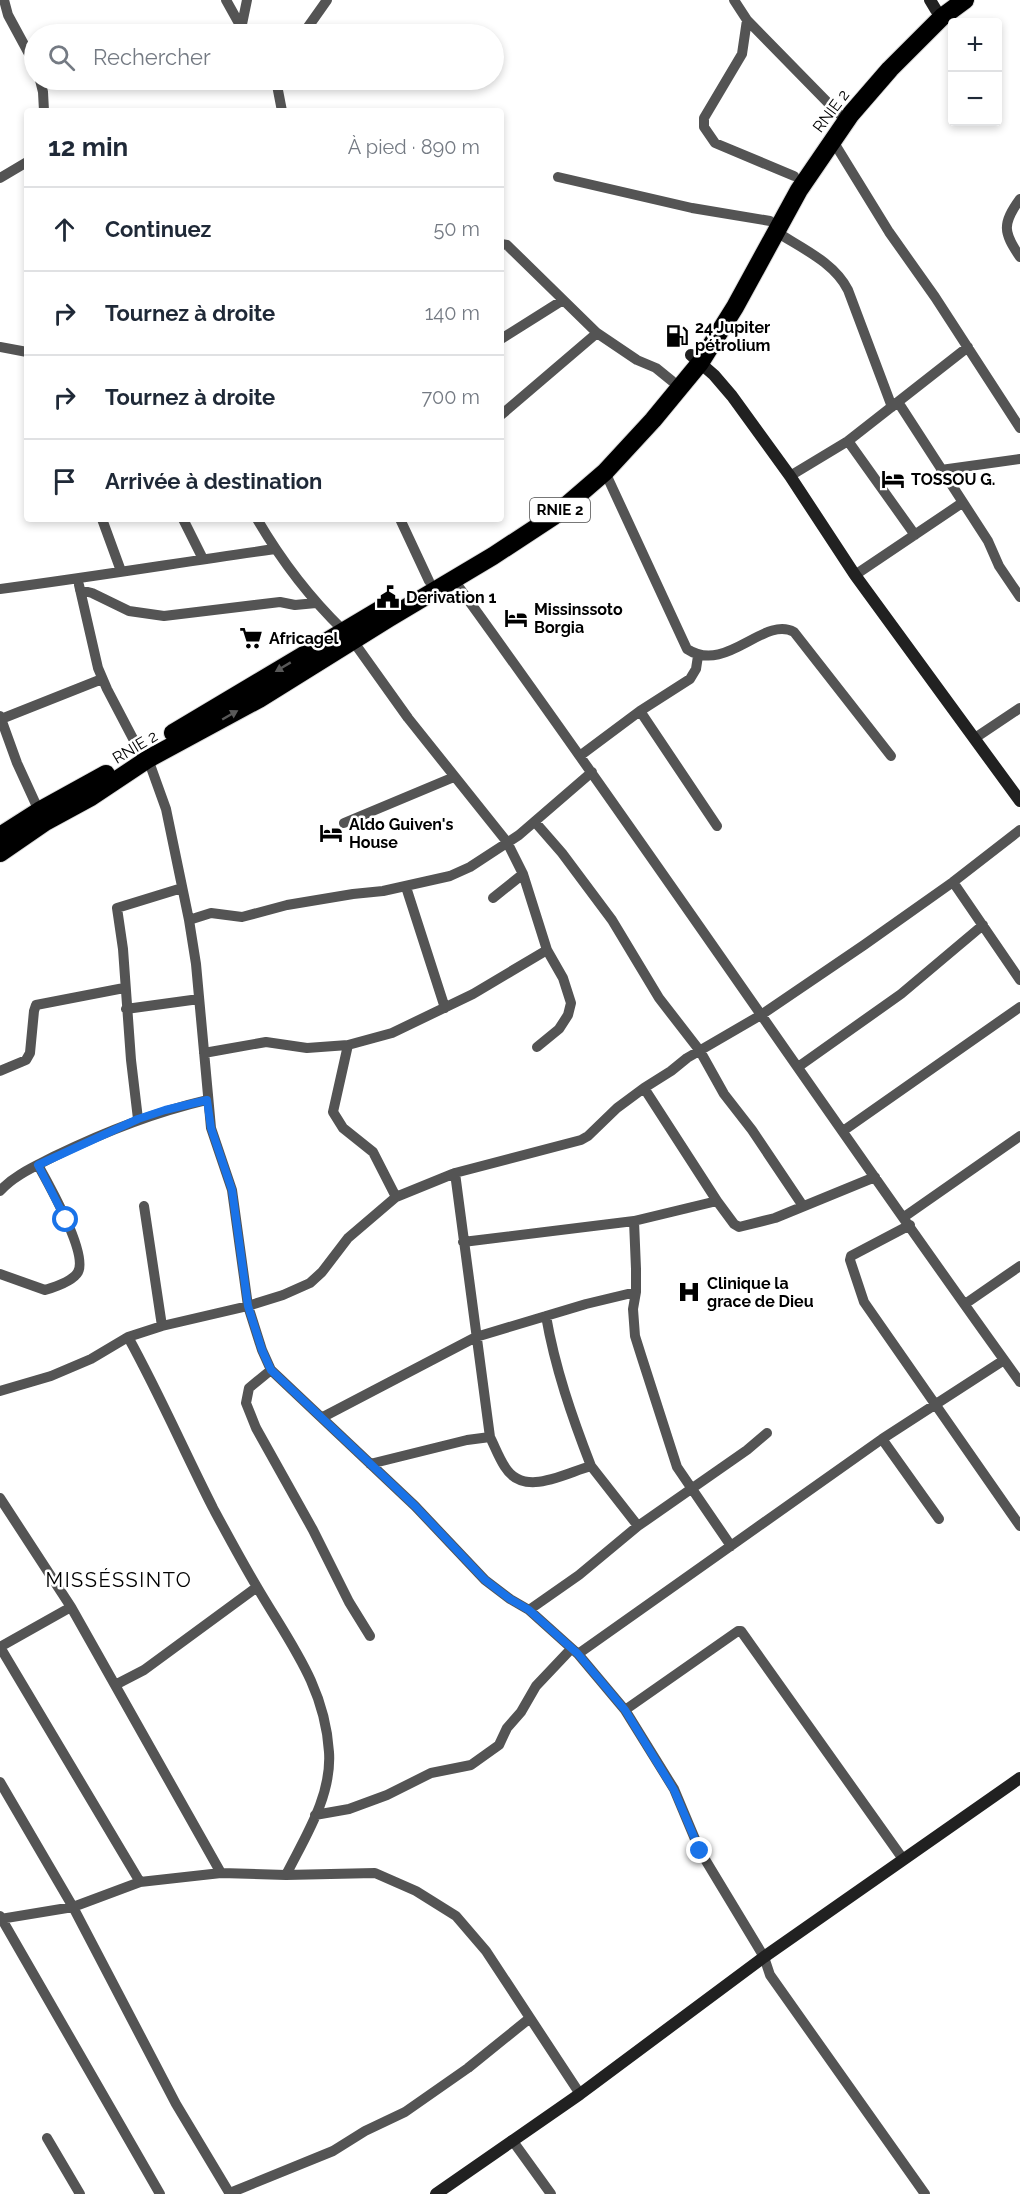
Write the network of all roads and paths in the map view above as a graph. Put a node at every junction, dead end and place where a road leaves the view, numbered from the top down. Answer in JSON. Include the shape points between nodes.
{"nodes":[{"id":1,"x":4,"y":0,"type":"edge"},
{"id":2,"x":226,"y":0,"type":"edge"},
{"id":3,"x":247,"y":0,"type":"edge"},
{"id":4,"x":327,"y":0,"type":"edge"},
{"id":5,"x":734,"y":0,"type":"edge"},
{"id":6,"x":965,"y":0,"type":"edge"},
{"id":7,"x":938,"y":3,"type":"edge"},
{"id":8,"x":747,"y":20,"type":"junction"},
{"id":9,"x":239,"y":24,"type":"edge"},
{"id":10,"x":244,"y":24,"type":"edge"},
{"id":11,"x":310,"y":24,"type":"edge"},
{"id":12,"x":24,"y":45,"type":"edge"},
{"id":13,"x":42,"y":90,"type":"edge"},
{"id":14,"x":278,"y":90,"type":"edge"},
{"id":15,"x":44,"y":108,"type":"edge"},
{"id":16,"x":281,"y":108,"type":"edge"},
{"id":17,"x":839,"y":114,"type":"junction"},
{"id":18,"x":832,"y":141,"type":"junction"},
{"id":19,"x":24,"y":164,"type":"edge"},
{"id":20,"x":794,"y":176,"type":"junction"},
{"id":21,"x":558,"y":177,"type":"dead end"},
{"id":22,"x":0,"y":178,"type":"edge"},
{"id":23,"x":1020,"y":198,"type":"edge"},
{"id":24,"x":772,"y":226,"type":"junction"},
{"id":25,"x":504,"y":244,"type":"edge"},
{"id":26,"x":1020,"y":257,"type":"edge"},
{"id":27,"x":563,"y":300,"type":"junction"},
{"id":28,"x":504,"y":332,"type":"edge"},
{"id":29,"x":597,"y":333,"type":"junction"},
{"id":30,"x":0,"y":347,"type":"edge"},
{"id":31,"x":968,"y":347,"type":"junction"},
{"id":32,"x":24,"y":351,"type":"edge"},
{"id":33,"x":695,"y":359,"type":"junction"},
{"id":34,"x":672,"y":381,"type":"junction"},
{"id":35,"x":895,"y":405,"type":"junction"},
{"id":36,"x":504,"y":412,"type":"edge"},
{"id":37,"x":1020,"y":428,"type":"edge"},
{"id":38,"x":848,"y":441,"type":"junction"},
{"id":39,"x":1020,"y":459,"type":"edge"},
{"id":40,"x":941,"y":470,"type":"junction"},
{"id":41,"x":605,"y":472,"type":"junction"},
{"id":42,"x":790,"y":476,"type":"junction"},
{"id":43,"x":963,"y":503,"type":"junction"},
{"id":44,"x":103,"y":522,"type":"edge"},
{"id":45,"x":184,"y":522,"type":"edge"},
{"id":46,"x":259,"y":522,"type":"edge"},
{"id":47,"x":401,"y":522,"type":"edge"},
{"id":48,"x":915,"y":535,"type":"junction"},
{"id":49,"x":275,"y":549,"type":"junction"},
{"id":50,"x":203,"y":559,"type":"junction"},
{"id":51,"x":121,"y":571,"type":"junction"},
{"id":52,"x":855,"y":574,"type":"junction"},
{"id":53,"x":453,"y":579,"type":"junction"},
{"id":54,"x":429,"y":581,"type":"junction"},
{"id":55,"x":79,"y":584,"type":"junction"},
{"id":56,"x":0,"y":588,"type":"edge"},
{"id":57,"x":1020,"y":597,"type":"edge"},
{"id":58,"x":316,"y":603,"type":"junction"},
{"id":59,"x":348,"y":636,"type":"junction"},
{"id":60,"x":698,"y":656,"type":"junction"},
{"id":61,"x":102,"y":679,"type":"junction"},
{"id":62,"x":1020,"y":708,"type":"edge"},
{"id":63,"x":640,"y":711,"type":"junction"},
{"id":64,"x":0,"y":718,"type":"edge"},
{"id":65,"x":975,"y":738,"type":"junction"},
{"id":66,"x":581,"y":755,"type":"junction"},
{"id":67,"x":144,"y":756,"type":"junction"},
{"id":68,"x":891,"y":756,"type":"dead end"},
{"id":69,"x":592,"y":772,"type":"junction"},
{"id":70,"x":454,"y":777,"type":"junction"},
{"id":71,"x":1020,"y":801,"type":"edge"},
{"id":72,"x":39,"y":811,"type":"junction"},
{"id":73,"x":535,"y":822,"type":"junction"},
{"id":74,"x":344,"y":823,"type":"dead end"},
{"id":75,"x":717,"y":826,"type":"dead end"},
{"id":76,"x":1020,"y":830,"type":"edge"},
{"id":77,"x":0,"y":836,"type":"edge"},
{"id":78,"x":507,"y":842,"type":"junction"},
{"id":79,"x":0,"y":853,"type":"edge"},
{"id":80,"x":523,"y":874,"type":"junction"},
{"id":81,"x":953,"y":882,"type":"junction"},
{"id":82,"x":406,"y":887,"type":"junction"},
{"id":83,"x":182,"y":888,"type":"junction"},
{"id":84,"x":493,"y":898,"type":"dead end"},
{"id":85,"x":189,"y":920,"type":"junction"},
{"id":86,"x":983,"y":925,"type":"junction"},
{"id":87,"x":547,"y":950,"type":"junction"},
{"id":88,"x":1020,"y":980,"type":"edge"},
{"id":89,"x":124,"y":988,"type":"junction"},
{"id":90,"x":199,"y":999,"type":"junction"},
{"id":91,"x":1020,"y":1007,"type":"edge"},
{"id":92,"x":445,"y":1008,"type":"junction"},
{"id":93,"x":126,"y":1009,"type":"junction"},
{"id":94,"x":761,"y":1015,"type":"junction"},
{"id":95,"x":348,"y":1045,"type":"junction"},
{"id":96,"x":537,"y":1047,"type":"dead end"},
{"id":97,"x":700,"y":1051,"type":"junction"},
{"id":98,"x":204,"y":1053,"type":"junction"},
{"id":99,"x":798,"y":1067,"type":"junction"},
{"id":100,"x":0,"y":1071,"type":"edge"},
{"id":101,"x":644,"y":1088,"type":"junction"},
{"id":102,"x":207,"y":1100,"type":"junction"},
{"id":103,"x":138,"y":1119,"type":"junction"},
{"id":104,"x":843,"y":1131,"type":"junction"},
{"id":105,"x":1020,"y":1136,"type":"edge"},
{"id":106,"x":38,"y":1165,"type":"junction"},
{"id":107,"x":454,"y":1173,"type":"junction"},
{"id":108,"x":875,"y":1177,"type":"junction"},
{"id":109,"x":0,"y":1191,"type":"edge"},
{"id":110,"x":396,"y":1197,"type":"junction"},
{"id":111,"x":717,"y":1201,"type":"junction"},
{"id":112,"x":144,"y":1206,"type":"dead end"},
{"id":113,"x":803,"y":1206,"type":"junction"},
{"id":114,"x":634,"y":1221,"type":"junction"},
{"id":115,"x":907,"y":1221,"type":"junction"},
{"id":116,"x":463,"y":1242,"type":"junction"},
{"id":117,"x":1020,"y":1266,"type":"edge"},
{"id":118,"x":0,"y":1274,"type":"edge"},
{"id":119,"x":636,"y":1292,"type":"junction"},
{"id":120,"x":965,"y":1304,"type":"junction"},
{"id":121,"x":248,"y":1306,"type":"junction"},
{"id":122,"x":546,"y":1316,"type":"junction"},
{"id":123,"x":162,"y":1326,"type":"junction"},
{"id":124,"x":128,"y":1337,"type":"junction"},
{"id":125,"x":476,"y":1337,"type":"junction"},
{"id":126,"x":1004,"y":1360,"type":"junction"},
{"id":127,"x":271,"y":1370,"type":"junction"},
{"id":128,"x":1020,"y":1382,"type":"edge"},
{"id":129,"x":0,"y":1391,"type":"edge"},
{"id":130,"x":936,"y":1403,"type":"junction"},
{"id":131,"x":323,"y":1417,"type":"junction"},
{"id":132,"x":767,"y":1433,"type":"dead end"},
{"id":133,"x":490,"y":1437,"type":"junction"},
{"id":134,"x":882,"y":1439,"type":"junction"},
{"id":135,"x":370,"y":1464,"type":"junction"},
{"id":136,"x":591,"y":1466,"type":"junction"},
{"id":137,"x":691,"y":1489,"type":"junction"},
{"id":138,"x":0,"y":1498,"type":"edge"},
{"id":139,"x":939,"y":1519,"type":"dead end"},
{"id":140,"x":638,"y":1526,"type":"junction"},
{"id":141,"x":1020,"y":1526,"type":"edge"},
{"id":142,"x":731,"y":1546,"type":"junction"},
{"id":143,"x":257,"y":1587,"type":"junction"},
{"id":144,"x":71,"y":1607,"type":"junction"},
{"id":145,"x":529,"y":1610,"type":"junction"},
{"id":146,"x":370,"y":1636,"type":"dead end"},
{"id":147,"x":0,"y":1647,"type":"edge"},
{"id":148,"x":574,"y":1652,"type":"junction"},
{"id":149,"x":115,"y":1685,"type":"junction"},
{"id":150,"x":625,"y":1710,"type":"junction"},
{"id":151,"x":1020,"y":1778,"type":"edge"},
{"id":152,"x":0,"y":1782,"type":"edge"},
{"id":153,"x":315,"y":1815,"type":"junction"},
{"id":154,"x":903,"y":1859,"type":"junction"},
{"id":155,"x":221,"y":1873,"type":"junction"},
{"id":156,"x":286,"y":1875,"type":"junction"},
{"id":157,"x":140,"y":1882,"type":"junction"},
{"id":158,"x":73,"y":1907,"type":"junction"},
{"id":159,"x":1,"y":1918,"type":"edge"},
{"id":160,"x":764,"y":1957,"type":"junction"},
{"id":161,"x":530,"y":2018,"type":"junction"},
{"id":162,"x":580,"y":2094,"type":"junction"},
{"id":163,"x":47,"y":2138,"type":"dead end"},
{"id":164,"x":512,"y":2140,"type":"junction"},
{"id":165,"x":80,"y":2194,"type":"edge"},
{"id":166,"x":160,"y":2194,"type":"edge"},
{"id":167,"x":230,"y":2194,"type":"edge"},
{"id":168,"x":436,"y":2194,"type":"edge"},
{"id":169,"x":551,"y":2194,"type":"edge"},
{"id":170,"x":925,"y":2194,"type":"edge"}],
"edges":[{"from":1,"to":12,"type":"street"},
{"from":2,"to":9,"type":"street"},
{"from":3,"to":10,"type":"street"},
{"from":4,"to":11,"type":"street"},
{"from":5,"to":8,"type":"street"},
{"from":6,"to":18,"type":"highway","name":"RNIE 2","number":"RNIE 2","via":[[942,17],[890,69]]},
{"from":7,"to":17,"type":"highway","name":"RNIE 2","number":"RNIE 2"},
{"from":8,"to":17,"type":"street"},
{"from":8,"to":20,"type":"street","via":[[742,54],[704,118],[704,127],[715,143]]},
{"from":13,"to":15,"type":"street"},
{"from":14,"to":16,"type":"street"},
{"from":17,"to":20,"type":"highway","name":"RNIE 2","number":"RNIE 2"},
{"from":18,"to":24,"type":"highway","name":"RNIE 2","number":"RNIE 2"},
{"from":18,"to":31,"type":"street"},
{"from":19,"to":22,"type":"street"},
{"from":20,"to":24,"type":"highway","name":"RNIE 2","number":"RNIE 2"},
{"from":21,"to":24,"type":"street"},
{"from":23,"to":26,"type":"street","via":[[1006,225],[1007,236]]},
{"from":24,"to":33,"type":"highway","name":"RNIE 2","number":"RNIE 2","via":[[735,307]]},
{"from":24,"to":35,"type":"street","via":[[842,278]]},
{"from":25,"to":27,"type":"street"},
{"from":27,"to":28,"type":"street"},
{"from":27,"to":29,"type":"street"},
{"from":29,"to":34,"type":"street"},
{"from":29,"to":36,"type":"street"},
{"from":30,"to":32,"type":"street"},
{"from":31,"to":35,"type":"street"},
{"from":31,"to":37,"type":"street"},
{"from":33,"to":34,"type":"highway","name":"RNIE 2","number":"RNIE 2"},
{"from":33,"to":41,"type":"highway","name":"RNIE 2","number":"RNIE 2","via":[[653,420]]},
{"from":33,"to":42,"type":"street","via":[[723,385]]},
{"from":34,"to":54,"type":"highway","name":"RNIE 2","number":"RNIE 2","via":[[622,442],[572,488],[526,522]]},
{"from":35,"to":38,"type":"street"},
{"from":35,"to":40,"type":"street"},
{"from":38,"to":42,"type":"street"},
{"from":38,"to":48,"type":"street"},
{"from":39,"to":40,"type":"street"},
{"from":40,"to":43,"type":"street"},
{"from":41,"to":53,"type":"highway","name":"RNIE 2","number":"RNIE 2","via":[[554,516]]},
{"from":41,"to":60,"type":"street","via":[[687,649]]},
{"from":42,"to":52,"type":"street"},
{"from":43,"to":48,"type":"street"},
{"from":43,"to":57,"type":"street"},
{"from":44,"to":51,"type":"street"},
{"from":45,"to":50,"type":"street"},
{"from":46,"to":49,"type":"street"},
{"from":47,"to":54,"type":"street"},
{"from":48,"to":52,"type":"street"},
{"from":49,"to":50,"type":"street"},
{"from":49,"to":58,"type":"street"},
{"from":50,"to":51,"type":"street"},
{"from":51,"to":55,"type":"street"},
{"from":52,"to":65,"type":"street"},
{"from":53,"to":59,"type":"highway","name":"RNIE 2","number":"RNIE 2"},
{"from":53,"to":66,"type":"street"},
{"from":54,"to":59,"type":"highway","name":"RNIE 2","number":"RNIE 2"},
{"from":55,"to":56,"type":"street"},
{"from":55,"to":58,"type":"street","via":[[129,610],[164,616],[280,602]]},
{"from":55,"to":61,"type":"street"},
{"from":58,"to":59,"type":"street"},
{"from":59,"to":67,"type":"highway","name":"RNIE 2","number":"RNIE 2","via":[[259,699]]},
{"from":59,"to":70,"type":"street"},
{"from":60,"to":63,"type":"street","via":[[690,679]]},
{"from":60,"to":68,"type":"street","via":[[728,651],[774,629],[788,628]]},
{"from":61,"to":64,"type":"street"},
{"from":61,"to":67,"type":"street"},
{"from":62,"to":65,"type":"street"},
{"from":63,"to":66,"type":"street"},
{"from":63,"to":75,"type":"street"},
{"from":64,"to":72,"type":"street"},
{"from":65,"to":71,"type":"street"},
{"from":66,"to":69,"type":"street"},
{"from":67,"to":72,"type":"highway","name":"RNIE 2","number":"RNIE 2"},
{"from":67,"to":79,"type":"highway","name":"RNIE 2","number":"RNIE 2","via":[[91,797]]},
{"from":67,"to":83,"type":"street","via":[[166,809]]},
{"from":69,"to":73,"type":"street"},
{"from":69,"to":94,"type":"street"},
{"from":70,"to":74,"type":"street"},
{"from":70,"to":78,"type":"street"},
{"from":72,"to":77,"type":"highway","name":"RNIE 2","number":"RNIE 2"},
{"from":73,"to":78,"type":"street"},
{"from":73,"to":97,"type":"street","via":[[599,901],[659,998]]},
{"from":76,"to":81,"type":"street"},
{"from":78,"to":80,"type":"street"},
{"from":78,"to":82,"type":"street","via":[[450,876]]},
{"from":80,"to":84,"type":"street"},
{"from":80,"to":87,"type":"street"},
{"from":81,"to":86,"type":"street"},
{"from":81,"to":94,"type":"street"},
{"from":82,"to":85,"type":"street","via":[[287,904],[242,917],[211,913]]},
{"from":82,"to":92,"type":"street"},
{"from":83,"to":85,"type":"street"},
{"from":83,"to":89,"type":"street","via":[[117,908]]},
{"from":85,"to":90,"type":"street"},
{"from":86,"to":88,"type":"street"},
{"from":86,"to":99,"type":"street","via":[[901,994]]},
{"from":87,"to":92,"type":"street"},
{"from":87,"to":96,"type":"street","via":[[571,1003],[559,1029]]},
{"from":89,"to":93,"type":"street"},
{"from":89,"to":100,"type":"street","via":[[36,1005],[30,1053],[26,1060]]},
{"from":90,"to":93,"type":"street"},
{"from":90,"to":98,"type":"street"},
{"from":91,"to":104,"type":"street"},
{"from":92,"to":95,"type":"street","via":[[392,1033]]},
{"from":93,"to":103,"type":"street"},
{"from":94,"to":97,"type":"street"},
{"from":94,"to":99,"type":"street"},
{"from":95,"to":98,"type":"street","via":[[307,1048],[266,1042]]},
{"from":95,"to":110,"type":"street","via":[[333,1112],[343,1128],[373,1152]]},
{"from":97,"to":101,"type":"street"},
{"from":97,"to":113,"type":"street","via":[[724,1095]]},
{"from":98,"to":102,"type":"street"},
{"from":99,"to":104,"type":"street"},
{"from":101,"to":107,"type":"street","via":[[581,1140]]},
{"from":101,"to":111,"type":"street"},
{"from":102,"to":103,"type":"street"},
{"from":102,"to":121,"type":"street","via":[[211,1128],[232,1190]]},
{"from":103,"to":106,"type":"street"},
{"from":104,"to":108,"type":"street"},
{"from":105,"to":115,"type":"street"},
{"from":106,"to":109,"type":"street"},
{"from":106,"to":118,"type":"street","via":[[70,1231],[79,1269],[76,1275],[45,1290]]},
{"from":107,"to":110,"type":"street"},
{"from":107,"to":116,"type":"street"},
{"from":108,"to":113,"type":"street"},
{"from":108,"to":115,"type":"street"},
{"from":110,"to":121,"type":"street","via":[[348,1238],[310,1282]]},
{"from":111,"to":113,"type":"street","via":[[739,1227]]},
{"from":111,"to":114,"type":"street"},
{"from":112,"to":123,"type":"street"},
{"from":114,"to":116,"type":"street"},
{"from":114,"to":119,"type":"street"},
{"from":115,"to":120,"type":"street"},
{"from":115,"to":130,"type":"street","via":[[853,1254],[850,1260],[867,1308]]},
{"from":116,"to":125,"type":"street"},
{"from":117,"to":120,"type":"street"},
{"from":119,"to":122,"type":"street"},
{"from":119,"to":137,"type":"street","via":[[635,1336],[670,1450]]},
{"from":120,"to":126,"type":"street"},
{"from":121,"to":123,"type":"street"},
{"from":121,"to":127,"type":"street"},
{"from":122,"to":125,"type":"street"},
{"from":122,"to":136,"type":"street","via":[[564,1390]]},
{"from":123,"to":124,"type":"street"},
{"from":124,"to":129,"type":"street","via":[[51,1376]]},
{"from":124,"to":143,"type":"street"},
{"from":125,"to":131,"type":"street"},
{"from":125,"to":133,"type":"street"},
{"from":126,"to":128,"type":"street"},
{"from":126,"to":130,"type":"street"},
{"from":127,"to":131,"type":"street"},
{"from":127,"to":146,"type":"street","via":[[249,1388],[246,1403]]},
{"from":130,"to":134,"type":"street"},
{"from":130,"to":141,"type":"street"},
{"from":131,"to":135,"type":"street"},
{"from":132,"to":137,"type":"street"},
{"from":133,"to":135,"type":"street"},
{"from":133,"to":136,"type":"street","via":[[505,1468],[521,1482],[557,1478]]},
{"from":134,"to":139,"type":"street"},
{"from":134,"to":142,"type":"street"},
{"from":135,"to":145,"type":"street","via":[[485,1580]]},
{"from":136,"to":140,"type":"street"},
{"from":137,"to":140,"type":"street"},
{"from":137,"to":142,"type":"street"},
{"from":138,"to":144,"type":"street"},
{"from":140,"to":145,"type":"street"},
{"from":142,"to":148,"type":"street"},
{"from":143,"to":149,"type":"street","via":[[144,1670]]},
{"from":143,"to":153,"type":"street","via":[[316,1689],[329,1752],[328,1776]]},
{"from":144,"to":147,"type":"street"},
{"from":144,"to":149,"type":"street"},
{"from":145,"to":148,"type":"street"},
{"from":147,"to":157,"type":"street"},
{"from":148,"to":150,"type":"street"},
{"from":148,"to":153,"type":"street","via":[[536,1686],[499,1745],[471,1765],[431,1773],[349,1809]]},
{"from":149,"to":155,"type":"street"},
{"from":150,"to":154,"type":"street","via":[[741,1631]]},
{"from":150,"to":160,"type":"street","via":[[674,1790],[700,1851]]},
{"from":151,"to":154,"type":"street"},
{"from":152,"to":158,"type":"street"},
{"from":153,"to":156,"type":"street"},
{"from":154,"to":160,"type":"street"},
{"from":155,"to":156,"type":"street"},
{"from":155,"to":157,"type":"street"},
{"from":156,"to":161,"type":"street","via":[[375,1873],[416,1891],[456,1916],[486,1951]]},
{"from":157,"to":158,"type":"street"},
{"from":158,"to":159,"type":"street"},
{"from":158,"to":167,"type":"street","via":[[176,2104]]},
{"from":159,"to":166,"type":"street"},
{"from":160,"to":162,"type":"street"},
{"from":160,"to":170,"type":"street","via":[[770,1976]]},
{"from":161,"to":162,"type":"street"},
{"from":161,"to":167,"type":"street","via":[[405,2112],[333,2151]]},
{"from":162,"to":164,"type":"street"},
{"from":163,"to":165,"type":"street"},
{"from":164,"to":168,"type":"street"},
{"from":164,"to":169,"type":"street"}]}
